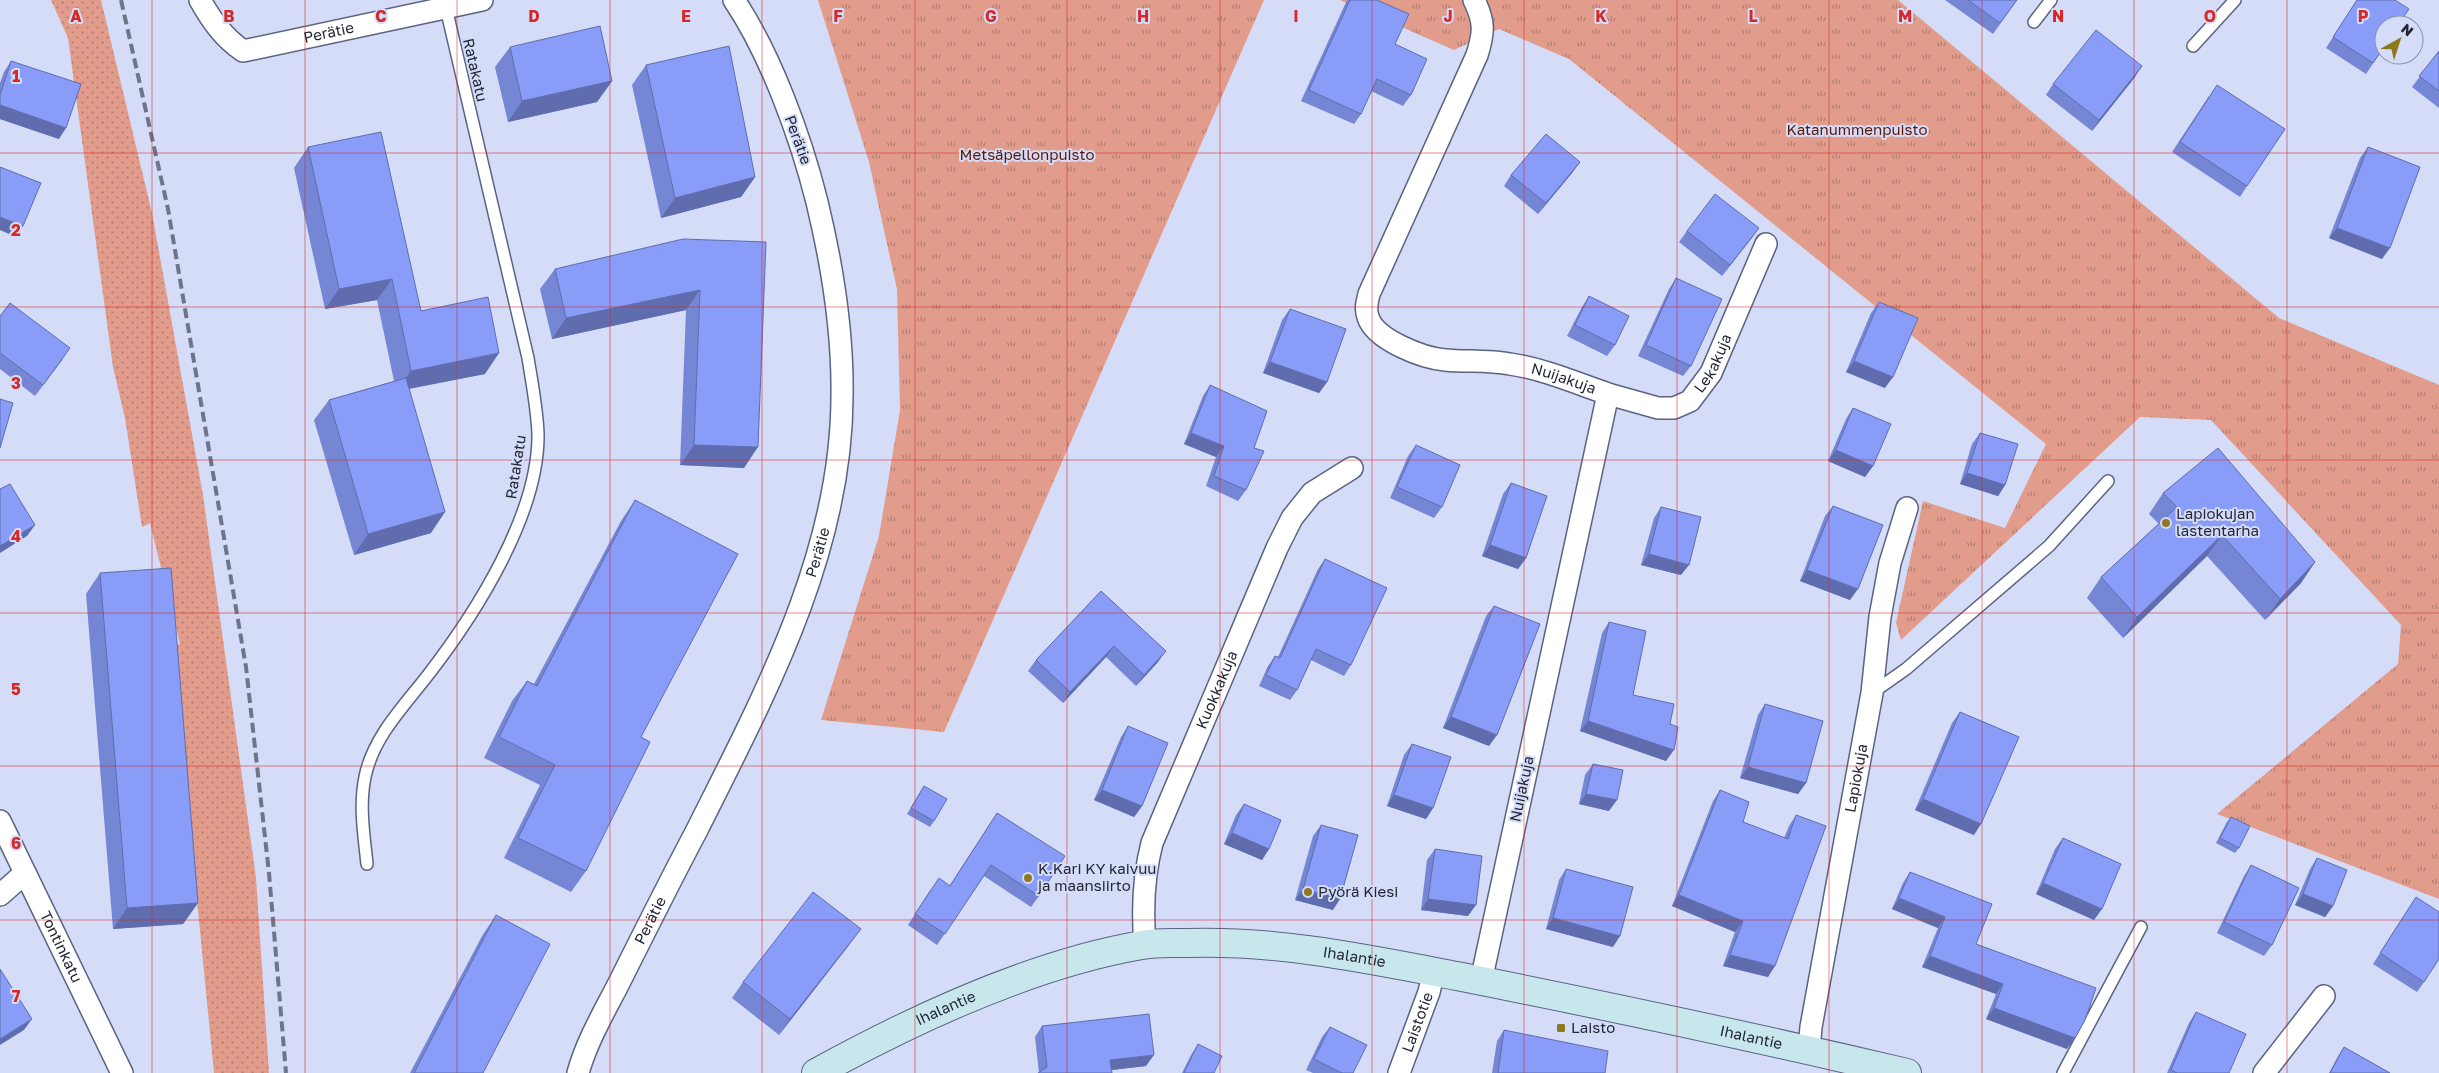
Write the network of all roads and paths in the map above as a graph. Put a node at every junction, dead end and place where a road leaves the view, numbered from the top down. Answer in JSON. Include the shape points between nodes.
{"nodes":[{"id":1,"x":200,"y":0,"type":"edge"},
{"id":2,"x":482,"y":0,"type":"edge"},
{"id":3,"x":734,"y":0,"type":"edge"},
{"id":4,"x":1474,"y":0,"type":"edge"},
{"id":5,"x":2052,"y":0,"type":"edge"},
{"id":6,"x":2235,"y":0,"type":"edge"},
{"id":7,"x":446,"y":4,"type":"edge"},
{"id":8,"x":2034,"y":22,"type":"dead end"},
{"id":9,"x":2193,"y":46,"type":"dead end"},
{"id":10,"x":1766,"y":244,"type":"dead end"},
{"id":11,"x":1608,"y":394,"type":"junction"},
{"id":12,"x":1352,"y":468,"type":"dead end"},
{"id":13,"x":2108,"y":481,"type":"dead end"},
{"id":14,"x":1907,"y":508,"type":"dead end"},
{"id":15,"x":1872,"y":694,"type":"junction"},
{"id":16,"x":0,"y":821,"type":"edge"},
{"id":17,"x":367,"y":864,"type":"dead end"},
{"id":18,"x":25,"y":873,"type":"junction"},
{"id":19,"x":0,"y":895,"type":"edge"},
{"id":20,"x":2141,"y":928,"type":"dead end"},
{"id":21,"x":1145,"y":944,"type":"junction"},
{"id":22,"x":1434,"y":971,"type":"junction"},
{"id":23,"x":1481,"y":980,"type":"junction"},
{"id":24,"x":2324,"y":996,"type":"dead end"},
{"id":25,"x":1809,"y":1050,"type":"junction"},
{"id":26,"x":122,"y":1073,"type":"edge"},
{"id":27,"x":578,"y":1073,"type":"edge"},
{"id":28,"x":816,"y":1073,"type":"edge"},
{"id":29,"x":1399,"y":1073,"type":"edge"},
{"id":30,"x":1907,"y":1073,"type":"edge"},
{"id":31,"x":2063,"y":1073,"type":"edge"},
{"id":32,"x":2264,"y":1073,"type":"edge"}],
"edges":[{"from":1,"to":7,"type":"street","name":"Perätie","via":[[215,26],[228,41],[243,51]]},
{"from":2,"to":7,"type":"street","name":"Perätie"},
{"from":3,"to":27,"type":"street","name":"Perätie","via":[[757,41],[805,156],[822,225],[840,346],[839,450],[820,546],[790,634],[734,756],[599,1022]]},
{"from":4,"to":11,"type":"street","name":"Nuijakuja","via":[[1482,16],[1483,37],[1477,56],[1369,294],[1368,318],[1377,331],[1413,352],[1443,360],[1510,364],[1550,373]]},
{"from":5,"to":8,"type":"lane"},
{"from":6,"to":9,"type":"lane"},
{"from":7,"to":17,"type":"lane","name":"Ratakatu","via":[[528,358],[538,435],[525,508],[510,543],[461,628],[377,744],[365,777],[362,811]]},
{"from":10,"to":11,"type":"street","name":"Lekakuja","via":[[1711,373],[1690,401],[1674,408],[1658,408]]},
{"from":11,"to":23,"type":"street","name":"Nuijakuja"},
{"from":12,"to":21,"type":"street","name":"Kuokkakuja","via":[[1312,493],[1292,518],[1277,548],[1152,843],[1142,897]]},
{"from":13,"to":15,"type":"lane","via":[[2049,546],[1906,669]]},
{"from":14,"to":15,"type":"street","name":"Lapiokuja","via":[[1890,563],[1880,617]]},
{"from":15,"to":25,"type":"street","name":"Lapiokuja"},
{"from":16,"to":18,"type":"street","name":"Tontinkatu"},
{"from":18,"to":19,"type":"street"},
{"from":18,"to":26,"type":"street","name":"Tontinkatu"},
{"from":20,"to":31,"type":"lane"},
{"from":21,"to":22,"type":"street","name":"Ihalantie","via":[[1224,942],[1288,946]]},
{"from":21,"to":28,"type":"street","name":"Ihalantie","via":[[1081,958],[1007,982],[851,1053]]},
{"from":22,"to":23,"type":"street","name":"Ihalantie"},
{"from":22,"to":29,"type":"street","name":"Laistotie","via":[[1430,992]]},
{"from":23,"to":25,"type":"street","name":"Ihalantie"},
{"from":24,"to":32,"type":"street"},
{"from":25,"to":30,"type":"street","name":"Ihalantie"}]}
